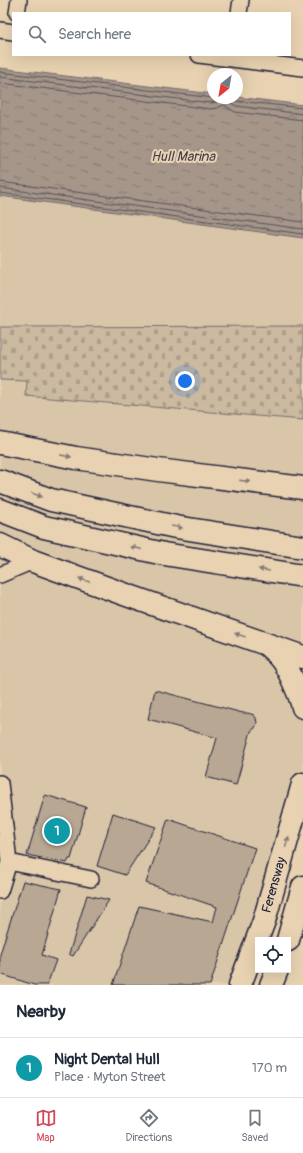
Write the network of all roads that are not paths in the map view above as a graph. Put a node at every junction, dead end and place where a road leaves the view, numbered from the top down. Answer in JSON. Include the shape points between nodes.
{"nodes":[{"id":1,"x":19,"y":0,"type":"edge"},
{"id":2,"x":241,"y":0,"type":"edge"},
{"id":3,"x":17,"y":12,"type":"edge"},
{"id":4,"x":239,"y":12,"type":"edge"},
{"id":5,"x":0,"y":30,"type":"edge"},
{"id":6,"x":12,"y":32,"type":"edge"},
{"id":7,"x":216,"y":56,"type":"edge"},
{"id":8,"x":233,"y":57,"type":"edge"},
{"id":9,"x":303,"y":68,"type":"edge"},
{"id":10,"x":0,"y":443,"type":"edge"},
{"id":11,"x":0,"y":481,"type":"edge"},
{"id":12,"x":303,"y":488,"type":"edge"},
{"id":13,"x":0,"y":510,"type":"edge"},
{"id":14,"x":0,"y":545,"type":"edge"},
{"id":15,"x":303,"y":547,"type":"edge"},
{"id":16,"x":33,"y":561,"type":"junction"},
{"id":17,"x":0,"y":575,"type":"edge"},
{"id":18,"x":303,"y":576,"type":"edge"},
{"id":19,"x":266,"y":644,"type":"junction"},
{"id":20,"x":303,"y":657,"type":"edge"},
{"id":21,"x":303,"y":707,"type":"edge"},
{"id":22,"x":0,"y":783,"type":"edge"},
{"id":23,"x":303,"y":784,"type":"edge"},
{"id":24,"x":9,"y":862,"type":"junction"},
{"id":25,"x":91,"y":880,"type":"dead end"},
{"id":26,"x":303,"y":887,"type":"edge"},
{"id":27,"x":0,"y":891,"type":"edge"},
{"id":28,"x":289,"y":937,"type":"edge"},
{"id":29,"x":276,"y":973,"type":"edge"},
{"id":30,"x":240,"y":985,"type":"edge"},
{"id":31,"x":271,"y":985,"type":"edge"}],
"edges":[{"from":1,"to":3,"type":"street"},
{"from":2,"to":4,"type":"street"},
{"from":5,"to":6,"type":"street"},
{"from":7,"to":8,"type":"street"},
{"from":8,"to":9,"type":"street"},
{"from":10,"to":12,"type":"highway","one_way":true,"via":[[76,458]]},
{"from":11,"to":15,"type":"highway","one_way":true,"via":[[51,500],[168,525]]},
{"from":18,"to":13,"type":"highway","one_way":true,"via":[[164,554],[44,527]]},
{"from":14,"to":16,"type":"highway"},
{"from":16,"to":17,"type":"street"},
{"from":19,"to":16,"type":"highway","one_way":true},
{"from":19,"to":20,"type":"highway"},
{"from":19,"to":21,"type":"highway","via":[[281,659]]},
{"from":22,"to":24,"type":"street"},
{"from":30,"to":23,"type":"highway","name":"Ferensway","one_way":true,"via":[[264,921]]},
{"from":24,"to":25,"type":"street"},
{"from":24,"to":27,"type":"street"},
{"from":26,"to":28,"type":"highway"},
{"from":29,"to":31,"type":"highway"}]}
